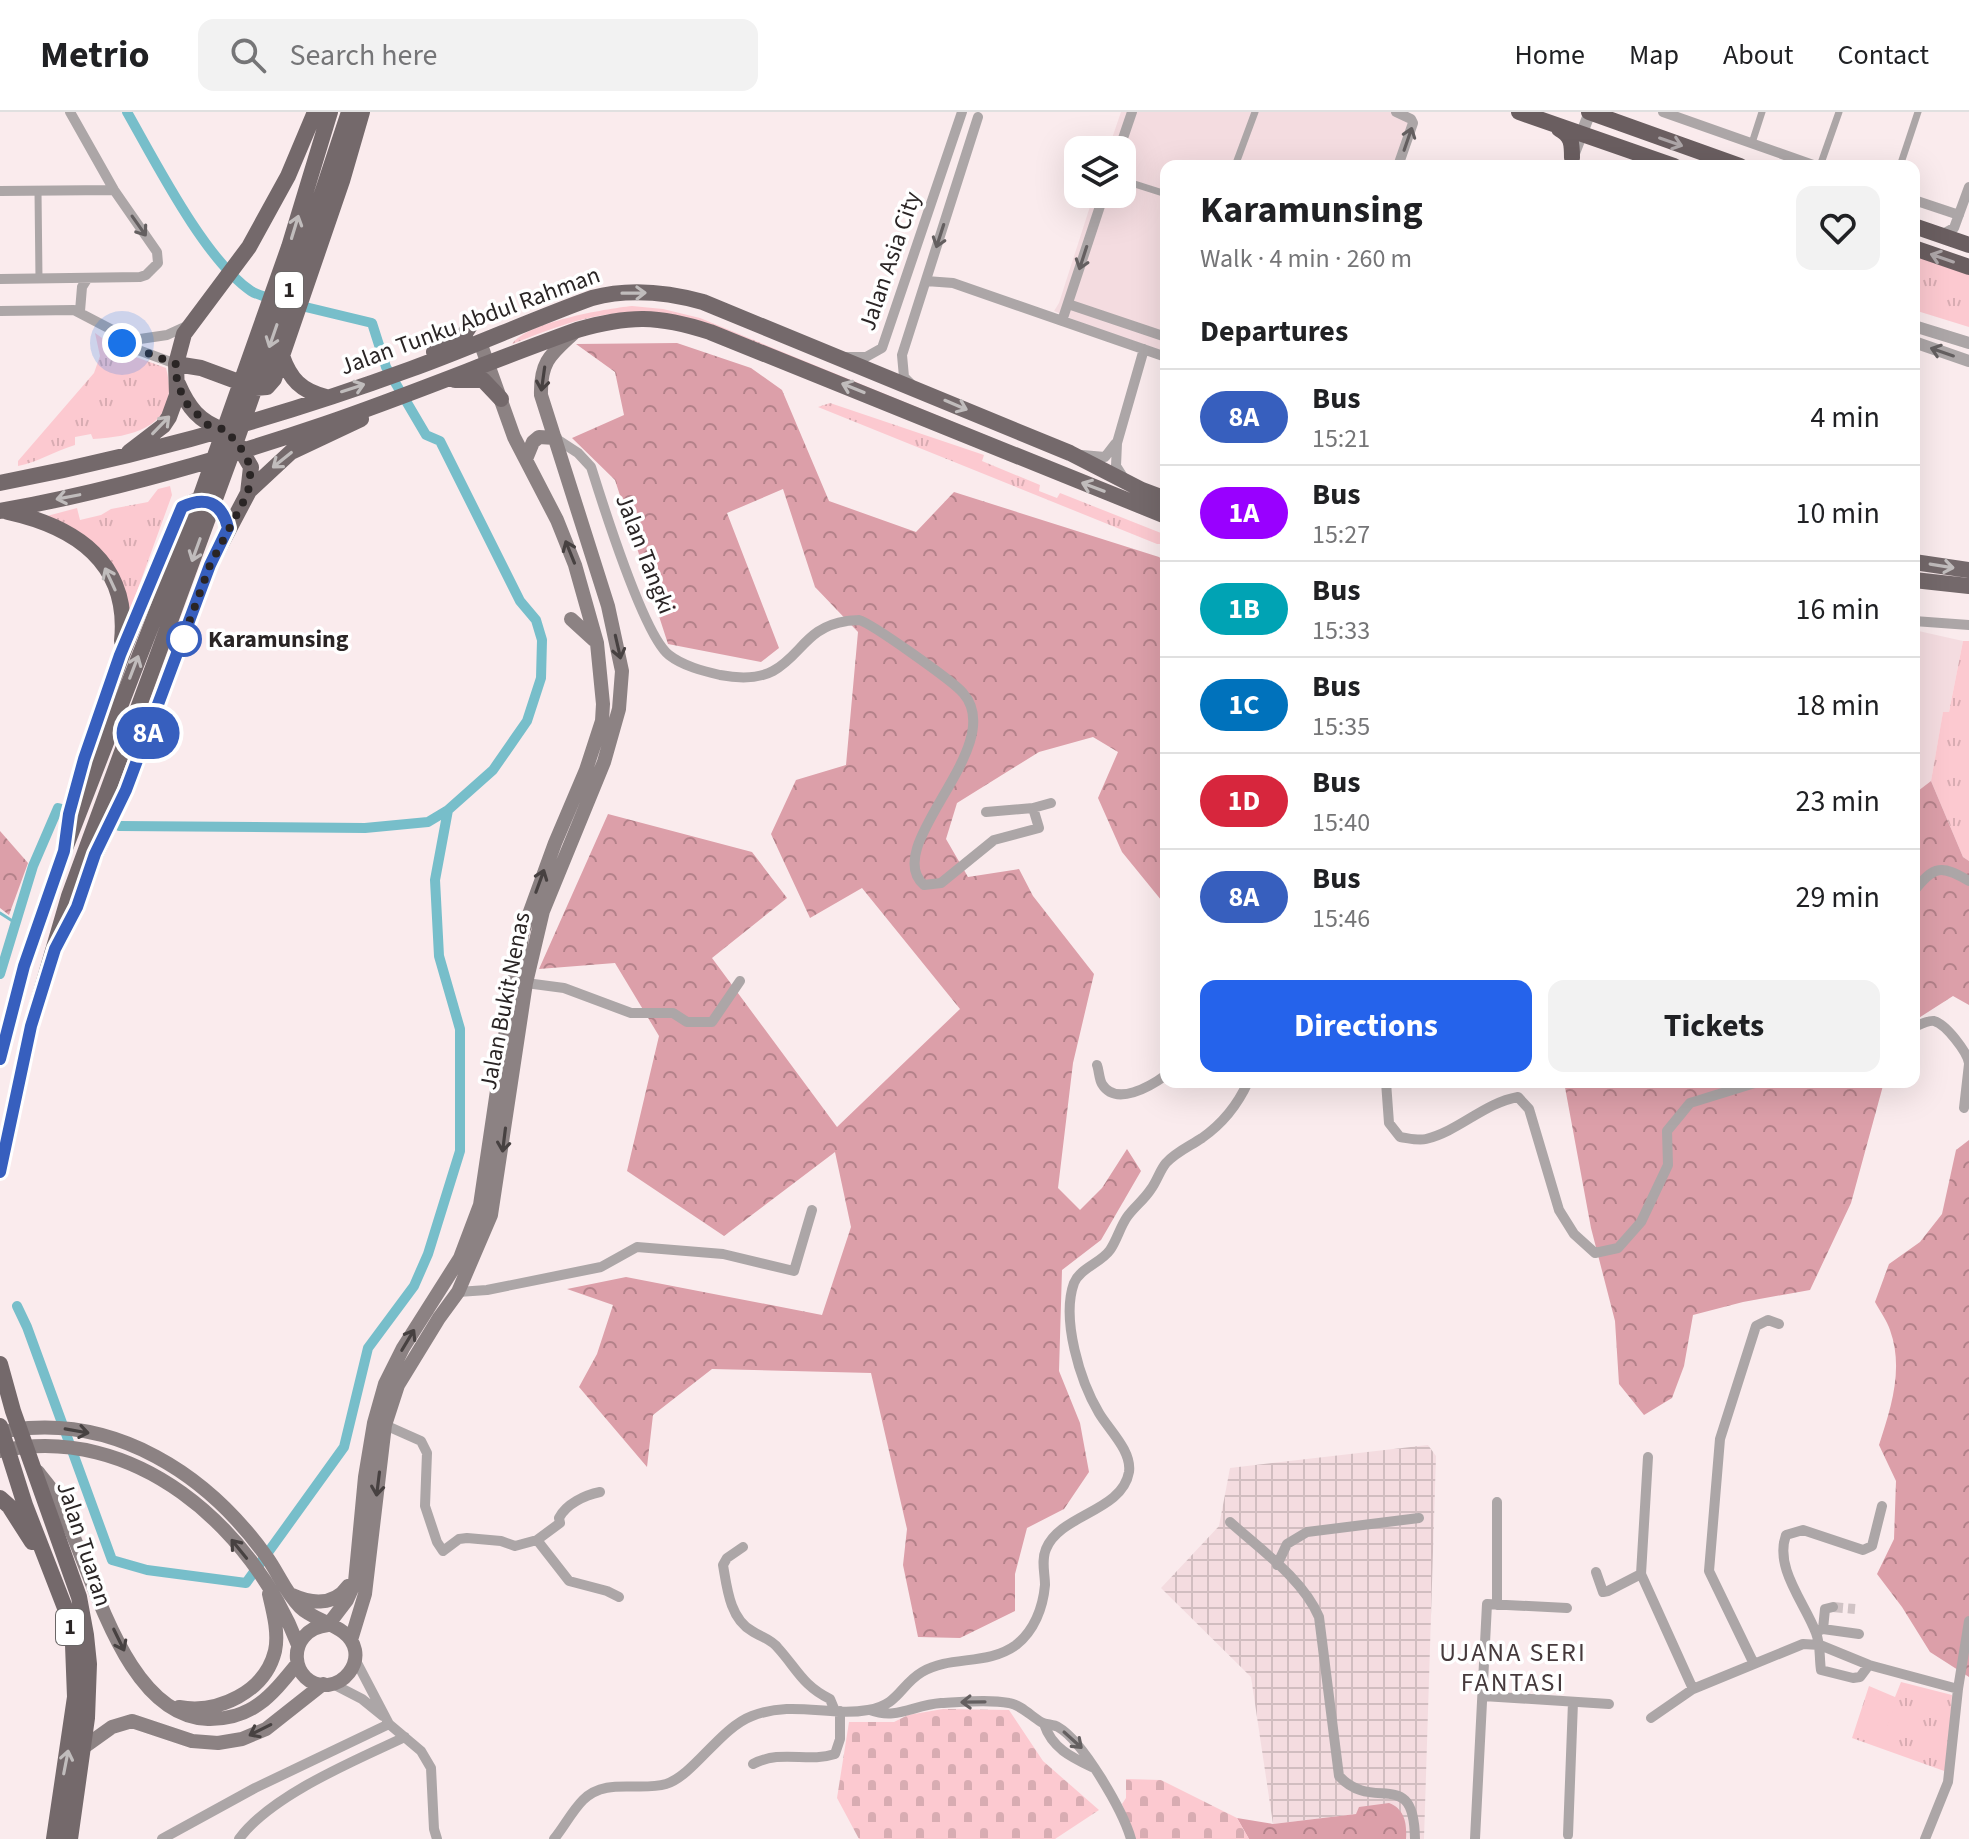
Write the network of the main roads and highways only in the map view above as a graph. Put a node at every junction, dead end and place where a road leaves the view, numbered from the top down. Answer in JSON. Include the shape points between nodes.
{"nodes":[{"id":1,"x":315,"y":112,"type":"edge"},
{"id":2,"x":330,"y":112,"type":"edge"},
{"id":3,"x":349,"y":112,"type":"edge"},
{"id":4,"x":362,"y":112,"type":"edge"},
{"id":5,"x":1527,"y":115,"type":"edge"},
{"id":6,"x":1603,"y":115,"type":"edge"},
{"id":7,"x":1570,"y":160,"type":"edge"},
{"id":8,"x":1657,"y":160,"type":"edge"},
{"id":9,"x":1724,"y":160,"type":"edge"},
{"id":10,"x":1920,"y":228,"type":"edge"},
{"id":11,"x":1969,"y":245,"type":"edge"},
{"id":12,"x":1920,"y":250,"type":"edge"},
{"id":13,"x":1969,"y":267,"type":"edge"},
{"id":14,"x":473,"y":321,"type":"dead end"},
{"id":15,"x":577,"y":330,"type":"junction"},
{"id":16,"x":480,"y":342,"type":"junction"},
{"id":17,"x":180,"y":343,"type":"junction"},
{"id":18,"x":282,"y":356,"type":"junction"},
{"id":19,"x":488,"y":362,"type":"junction"},
{"id":20,"x":176,"y":364,"type":"junction"},
{"id":21,"x":422,"y":365,"type":"junction"},
{"id":22,"x":201,"y":368,"type":"junction"},
{"id":23,"x":445,"y":380,"type":"junction"},
{"id":24,"x":177,"y":383,"type":"junction"},
{"id":25,"x":326,"y":397,"type":"junction"},
{"id":26,"x":501,"y":399,"type":"junction"},
{"id":27,"x":369,"y":408,"type":"junction"},
{"id":28,"x":226,"y":430,"type":"junction"},
{"id":29,"x":555,"y":438,"type":"junction"},
{"id":30,"x":271,"y":440,"type":"junction"},
{"id":31,"x":242,"y":450,"type":"junction"},
{"id":32,"x":121,"y":457,"type":"junction"},
{"id":33,"x":526,"y":459,"type":"junction"},
{"id":34,"x":0,"y":483,"type":"edge"},
{"id":35,"x":125,"y":483,"type":"junction"},
{"id":36,"x":248,"y":493,"type":"junction"},
{"id":37,"x":1160,"y":497,"type":"edge"},
{"id":38,"x":1,"y":510,"type":"edge"},
{"id":39,"x":1160,"y":514,"type":"edge"},
{"id":40,"x":228,"y":528,"type":"junction"},
{"id":41,"x":585,"y":534,"type":"junction"},
{"id":42,"x":1920,"y":563,"type":"edge"},
{"id":43,"x":1969,"y":570,"type":"edge"},
{"id":44,"x":1920,"y":581,"type":"edge"},
{"id":45,"x":1969,"y":586,"type":"edge"},
{"id":46,"x":589,"y":613,"type":"junction"},
{"id":47,"x":571,"y":619,"type":"dead end"},
{"id":48,"x":597,"y":643,"type":"junction"},
{"id":49,"x":120,"y":655,"type":"junction"},
{"id":50,"x":64,"y":851,"type":"junction"},
{"id":51,"x":55,"y":949,"type":"junction"},
{"id":52,"x":0,"y":1059,"type":"edge"},
{"id":53,"x":0,"y":1172,"type":"edge"},
{"id":54,"x":0,"y":1364,"type":"edge"},
{"id":55,"x":0,"y":1426,"type":"edge"},
{"id":56,"x":0,"y":1432,"type":"edge"},
{"id":57,"x":0,"y":1440,"type":"edge"},
{"id":58,"x":0,"y":1451,"type":"edge"},
{"id":59,"x":36,"y":1470,"type":"junction"},
{"id":60,"x":0,"y":1498,"type":"edge"},
{"id":61,"x":25,"y":1505,"type":"junction"},
{"id":62,"x":356,"y":1569,"type":"junction"},
{"id":63,"x":51,"y":1570,"type":"junction"},
{"id":64,"x":306,"y":1605,"type":"junction"},
{"id":65,"x":279,"y":1611,"type":"junction"},
{"id":66,"x":328,"y":1625,"type":"junction"},
{"id":67,"x":351,"y":1640,"type":"junction"},
{"id":68,"x":298,"y":1645,"type":"junction"},
{"id":69,"x":297,"y":1664,"type":"junction"},
{"id":70,"x":328,"y":1684,"type":"junction"},
{"id":71,"x":163,"y":1703,"type":"junction"},
{"id":72,"x":84,"y":1747,"type":"junction"},
{"id":73,"x":54,"y":1839,"type":"edge"},
{"id":74,"x":70,"y":1839,"type":"edge"}],
"edges":[{"from":1,"to":17,"type":"main road","via":[[249,247]]},
{"from":50,"to":2,"type":"main road","number":"1","one_way":true,"via":[[193,518],[289,247]]},
{"from":3,"to":51,"type":"main road","number":"1","one_way":true,"via":[[233,450],[107,786]]},
{"from":4,"to":18,"type":"main road"},
{"from":5,"to":7,"type":"highway","via":[[1569,136]]},
{"from":5,"to":8,"type":"highway"},
{"from":6,"to":9,"type":"highway","one_way":true},
{"from":10,"to":11,"type":"highway"},
{"from":13,"to":12,"type":"highway","one_way":true},
{"from":14,"to":21,"type":"main road","via":[[464,335]]},
{"from":15,"to":19,"type":"main road","name":"Jalan Tunku Abdul Rahman"},
{"from":15,"to":29,"type":"main road","name":"Jalan Bukit Nenas","one_way":true,"via":[[547,359],[541,375],[541,395]]},
{"from":39,"to":15,"type":"main road","name":"Jalan Tunku Abdul Rahman","one_way":true,"via":[[687,325],[637,318]]},
{"from":16,"to":19,"type":"main road","name":"Jalan Bukit Nenas"},
{"from":16,"to":21,"type":"main road","name":"Jalan Tunku Abdul Rahman"},
{"from":16,"to":37,"type":"main road","name":"Jalan Tunku Abdul Rahman","one_way":true,"via":[[605,295],[653,293],[703,302],[1070,453]]},
{"from":17,"to":20,"type":"main road"},
{"from":17,"to":22,"type":"main road"},
{"from":18,"to":22,"type":"main road","via":[[274,379],[261,388]]},
{"from":18,"to":25,"type":"main road","via":[[293,380]]},
{"from":19,"to":23,"type":"main road","name":"Jalan Tunku Abdul Rahman"},
{"from":19,"to":26,"type":"main road","name":"Jalan Bukit Nenas"},
{"from":20,"to":22,"type":"main road"},
{"from":20,"to":24,"type":"main road"},
{"from":25,"to":21,"type":"main road","name":"Jalan Tunku Abdul Rahman","one_way":true},
{"from":23,"to":26,"type":"main road","via":[[483,380]]},
{"from":23,"to":27,"type":"main road","name":"Jalan Tunku Abdul Rahman"},
{"from":24,"to":28,"type":"main road","via":[[196,414],[208,425]]},
{"from":32,"to":24,"type":"main road","one_way":true,"via":[[163,426]]},
{"from":25,"to":28,"type":"main road","name":"Jalan Tunku Abdul Rahman"},
{"from":26,"to":33,"type":"main road","name":"Jalan Bukit Nenas"},
{"from":27,"to":30,"type":"main road","name":"Jalan Tunku Abdul Rahman"},
{"from":27,"to":36,"type":"main road","one_way":true,"via":[[353,424],[291,452]]},
{"from":28,"to":30,"type":"main road"},
{"from":28,"to":31,"type":"main road"},
{"from":28,"to":32,"type":"main road","name":"Jalan Tunku Abdul Rahman"},
{"from":29,"to":33,"type":"main road","via":[[539,437]]},
{"from":29,"to":41,"type":"main road","name":"Jalan Bukit Nenas"},
{"from":30,"to":31,"type":"main road","name":"Jalan Tunku Abdul Rahman"},
{"from":31,"to":35,"type":"main road","name":"Jalan Tunku Abdul Rahman"},
{"from":31,"to":36,"type":"main road","via":[[251,467]]},
{"from":32,"to":34,"type":"main road","name":"Jalan Tunku Abdul Rahman"},
{"from":32,"to":35,"type":"main road","via":[[128,471]]},
{"from":46,"to":33,"type":"main road","name":"Jalan Bukit Nenas","one_way":true,"via":[[557,520]]},
{"from":35,"to":38,"type":"main road","name":"Jalan Tunku Abdul Rahman","one_way":true},
{"from":36,"to":40,"type":"main road"},
{"from":49,"to":38,"type":"main road","one_way":true,"via":[[124,624],[109,572],[70,532]]},
{"from":40,"to":49,"type":"main road","via":[[225,516],[208,501],[182,507]]},
{"from":40,"to":51,"type":"main road","via":[[126,790]]},
{"from":41,"to":46,"type":"main road","via":[[598,602]]},
{"from":41,"to":67,"type":"main road","name":"Jalan Bukit Nenas","one_way":true,"via":[[620,657],[619,709],[604,762],[543,911],[526,983],[491,1215],[458,1292],[398,1385],[385,1425],[365,1594]]},
{"from":42,"to":43,"type":"main road","one_way":true},
{"from":44,"to":45,"type":"main road"},
{"from":46,"to":48,"type":"main road","name":"Jalan Bukit Nenas"},
{"from":47,"to":48,"type":"main road"},
{"from":62,"to":48,"type":"main road","name":"Jalan Bukit Nenas","one_way":true,"via":[[365,1477],[385,1384],[460,1258],[480,1205],[523,931],[602,721]]},
{"from":49,"to":50,"type":"main road","via":[[84,759]]},
{"from":50,"to":52,"type":"main road","number":"1","via":[[24,966]]},
{"from":51,"to":53,"type":"main road","number":"1","via":[[31,1026]]},
{"from":54,"to":59,"type":"main road","name":"Jalan Tuaran","number":"1"},
{"from":55,"to":61,"type":"main road","name":"Jalan Tuaran","number":"1"},
{"from":56,"to":64,"type":"main road","one_way":true,"via":[[43,1427],[107,1436],[177,1468],[232,1515],[288,1593]]},
{"from":57,"to":61,"type":"main road"},
{"from":65,"to":58,"type":"main road","one_way":true,"via":[[266,1582],[211,1515],[149,1471],[81,1448]]},
{"from":59,"to":71,"type":"main road","one_way":true,"via":[[53,1491],[134,1670]]},
{"from":59,"to":72,"type":"main road","name":"Jalan Tuaran","number":"1","via":[[79,1597],[86,1635],[89,1692]]},
{"from":60,"to":63,"type":"main road"},
{"from":61,"to":63,"type":"main road","name":"Jalan Tuaran","number":"1"},
{"from":62,"to":64,"type":"main road","via":[[338,1598]]},
{"from":62,"to":66,"type":"main road","name":"Jalan Bukit Nenas","via":[[352,1592]]},
{"from":73,"to":63,"type":"main road","name":"Jalan Tuaran","number":"1","one_way":true,"via":[[75,1697],[67,1613]]},
{"from":64,"to":66,"type":"main road"},
{"from":65,"to":68,"type":"main road"},
{"from":65,"to":71,"type":"main road","via":[[275,1651],[258,1682],[212,1708]]},
{"from":66,"to":67,"type":"main road"},
{"from":66,"to":68,"type":"main road","via":[[309,1630]]},
{"from":67,"to":70,"type":"main road","via":[[355,1659],[346,1677]]},
{"from":68,"to":69,"type":"main road"},
{"from":69,"to":70,"type":"main road","via":[[309,1680]]},
{"from":69,"to":71,"type":"main road","via":[[260,1706],[246,1713],[201,1718]]},
{"from":70,"to":72,"type":"main road","one_way":true,"via":[[266,1729],[242,1739],[192,1741],[132,1721],[112,1727]]},
{"from":72,"to":74,"type":"main road","name":"Jalan Tuaran","number":"1"}]}
